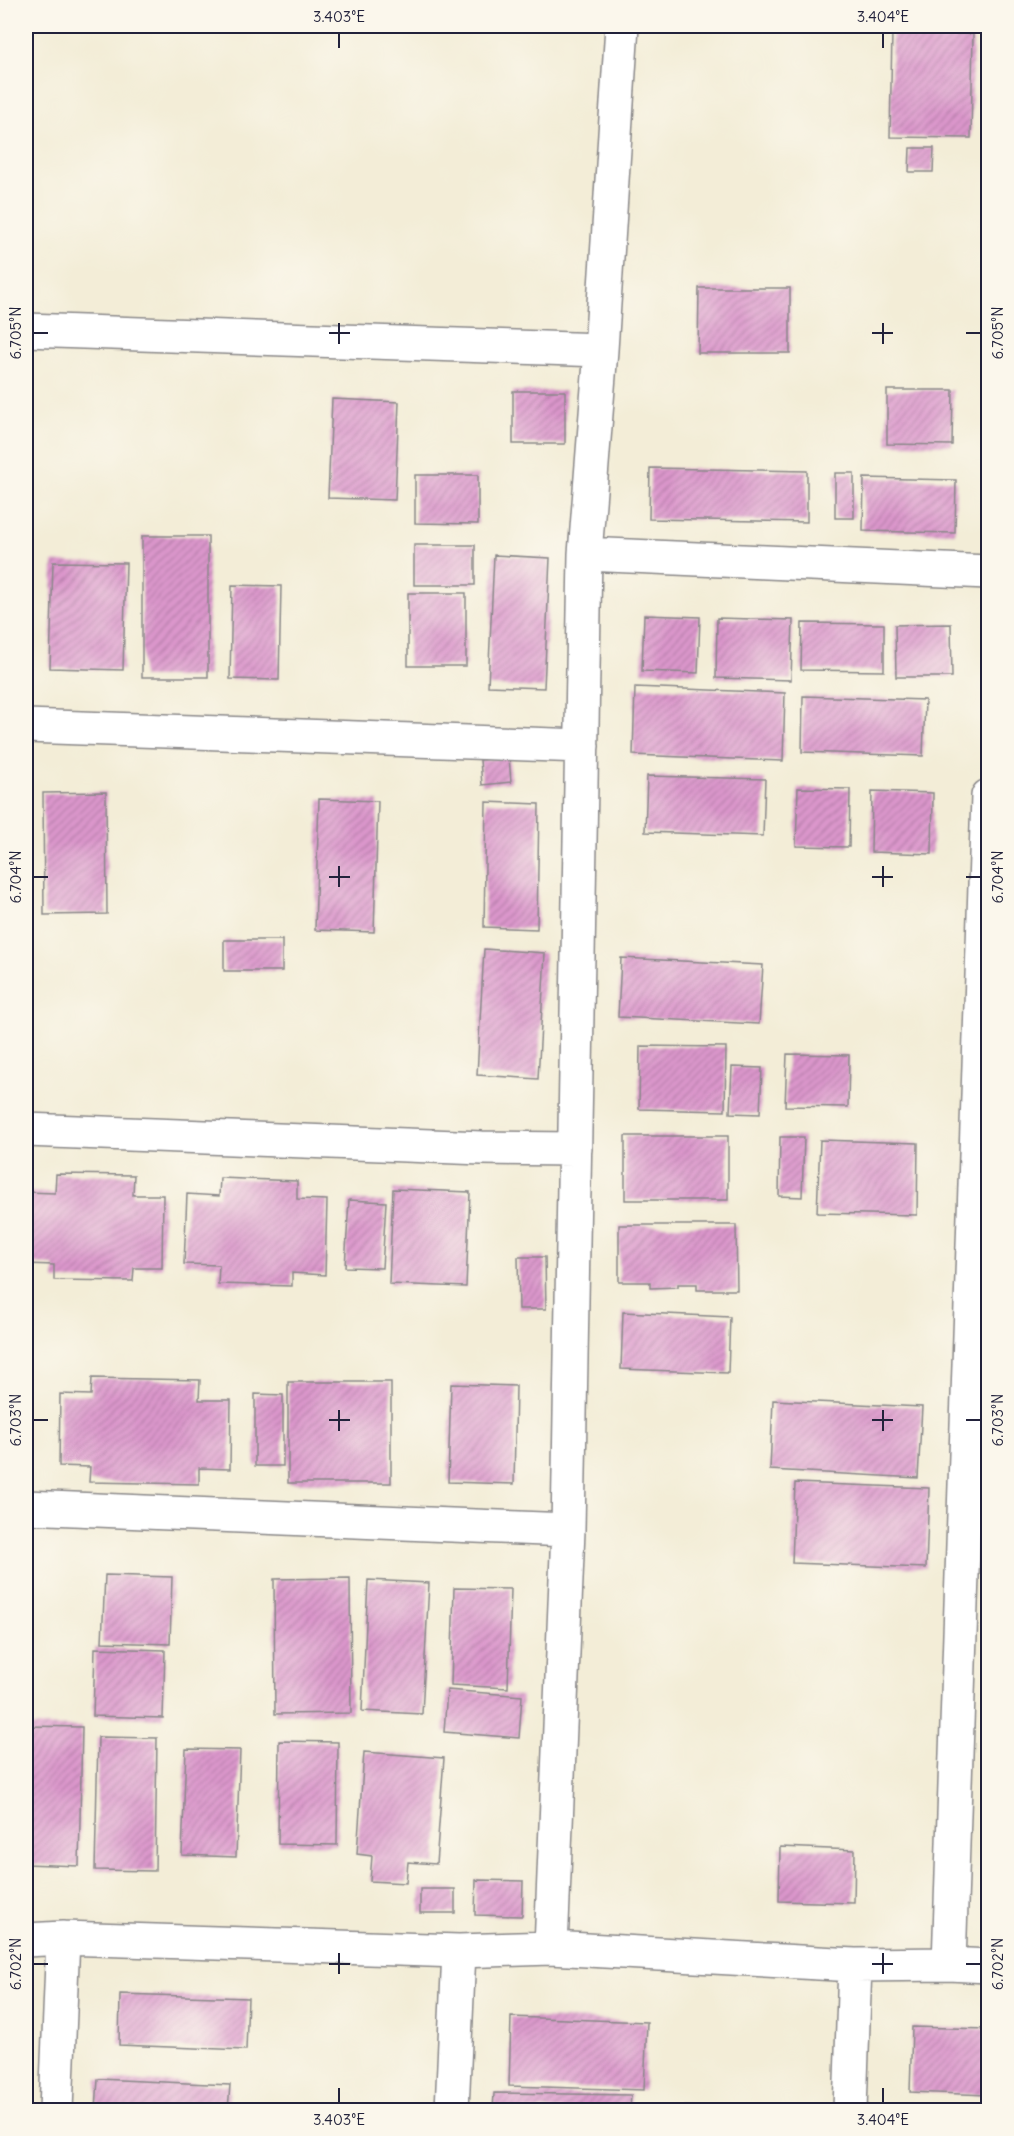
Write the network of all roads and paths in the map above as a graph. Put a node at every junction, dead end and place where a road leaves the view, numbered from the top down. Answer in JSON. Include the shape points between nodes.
{"nodes":[{"id":1,"x":622,"y":26,"type":"edge"},
{"id":2,"x":26,"y":330,"type":"edge"},
{"id":3,"x":601,"y":350,"type":"junction"},
{"id":4,"x":585,"y":554,"type":"junction"},
{"id":5,"x":988,"y":572,"type":"edge"},
{"id":6,"x":26,"y":726,"type":"edge"},
{"id":7,"x":582,"y":746,"type":"junction"},
{"id":8,"x":988,"y":796,"type":"edge"},
{"id":9,"x":988,"y":838,"type":"edge"},
{"id":10,"x":26,"y":1130,"type":"edge"},
{"id":11,"x":575,"y":1149,"type":"junction"},
{"id":12,"x":26,"y":1507,"type":"edge"},
{"id":13,"x":567,"y":1530,"type":"junction"},
{"id":14,"x":63,"y":1938,"type":"junction"},
{"id":15,"x":26,"y":1940,"type":"edge"},
{"id":16,"x":551,"y":1948,"type":"junction"},
{"id":17,"x":459,"y":1951,"type":"junction"},
{"id":18,"x":949,"y":1964,"type":"junction"},
{"id":19,"x":855,"y":1965,"type":"junction"},
{"id":20,"x":988,"y":1966,"type":"edge"},
{"id":21,"x":56,"y":2110,"type":"edge"},
{"id":22,"x":452,"y":2110,"type":"edge"},
{"id":23,"x":850,"y":2110,"type":"edge"}],
"edges":[{"from":1,"to":3,"type":"street"},
{"from":2,"to":3,"type":"street"},
{"from":3,"to":4,"type":"street"},
{"from":4,"to":5,"type":"street"},
{"from":4,"to":7,"type":"street"},
{"from":6,"to":7,"type":"street"},
{"from":7,"to":11,"type":"street"},
{"from":8,"to":9,"type":"street"},
{"from":9,"to":18,"type":"street"},
{"from":10,"to":11,"type":"street"},
{"from":11,"to":13,"type":"street"},
{"from":12,"to":13,"type":"street"},
{"from":13,"to":16,"type":"street"},
{"from":14,"to":15,"type":"street"},
{"from":14,"to":17,"type":"street"},
{"from":14,"to":21,"type":"street"},
{"from":16,"to":17,"type":"street"},
{"from":16,"to":19,"type":"street"},
{"from":17,"to":22,"type":"street"},
{"from":18,"to":19,"type":"street"},
{"from":18,"to":20,"type":"street"},
{"from":19,"to":23,"type":"street"}]}
